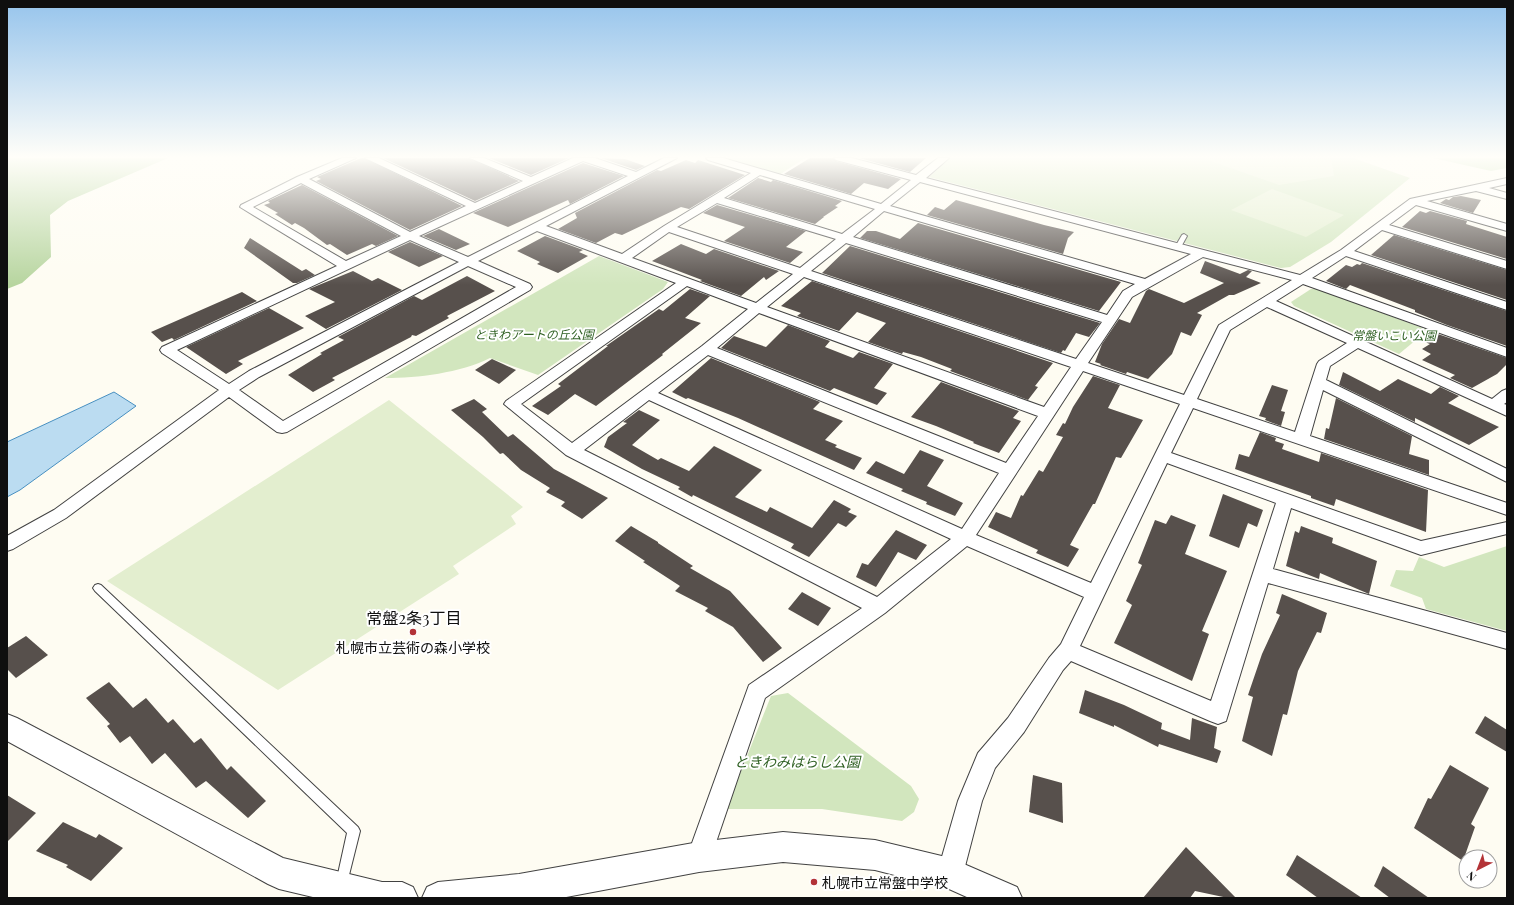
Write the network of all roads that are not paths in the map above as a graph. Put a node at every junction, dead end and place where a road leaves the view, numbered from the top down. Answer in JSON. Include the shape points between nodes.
{"nodes":[{"id":1,"x":257,"y":200,"type":"edge"},
{"id":2,"x":342,"y":200,"type":"edge"},
{"id":3,"x":463,"y":200,"type":"edge"},
{"id":4,"x":489,"y":200,"type":"edge"},
{"id":5,"x":590,"y":200,"type":"edge"},
{"id":6,"x":714,"y":200,"type":"edge"},
{"id":7,"x":720,"y":200,"type":"edge"},
{"id":8,"x":855,"y":200,"type":"edge"},
{"id":9,"x":892,"y":200,"type":"edge"},
{"id":10,"x":999,"y":200,"type":"edge"},
{"id":11,"x":1417,"y":200,"type":"edge"},
{"id":12,"x":1414,"y":201,"type":"junction"},
{"id":13,"x":476,"y":206,"type":"junction"},
{"id":14,"x":882,"y":208,"type":"junction"},
{"id":15,"x":1382,"y":226,"type":"junction"},
{"id":16,"x":538,"y":227,"type":"junction"},
{"id":17,"x":668,"y":228,"type":"junction"},
{"id":18,"x":1507,"y":228,"type":"edge"},
{"id":19,"x":410,"y":236,"type":"junction"},
{"id":20,"x":1184,"y":236,"type":"dead end"},
{"id":21,"x":844,"y":238,"type":"junction"},
{"id":22,"x":1178,"y":247,"type":"junction"},
{"id":23,"x":1345,"y":252,"type":"junction"},
{"id":24,"x":1201,"y":253,"type":"junction"},
{"id":25,"x":623,"y":260,"type":"junction"},
{"id":26,"x":467,"y":262,"type":"junction"},
{"id":27,"x":1507,"y":265,"type":"edge"},
{"id":28,"x":346,"y":266,"type":"junction"},
{"id":29,"x":800,"y":273,"type":"junction"},
{"id":30,"x":1302,"y":279,"type":"junction"},
{"id":31,"x":685,"y":282,"type":"junction"},
{"id":32,"x":1144,"y":283,"type":"junction"},
{"id":33,"x":1265,"y":301,"type":"junction"},
{"id":34,"x":1507,"y":306,"type":"edge"},
{"id":35,"x":757,"y":308,"type":"junction"},
{"id":36,"x":1110,"y":320,"type":"junction"},
{"id":37,"x":1358,"y":342,"type":"junction"},
{"id":38,"x":707,"y":349,"type":"junction"},
{"id":39,"x":1507,"y":353,"type":"edge"},
{"id":40,"x":1079,"y":366,"type":"junction"},
{"id":41,"x":1319,"y":382,"type":"junction"},
{"id":42,"x":229,"y":390,"type":"junction"},
{"id":43,"x":647,"y":394,"type":"junction"},
{"id":44,"x":1507,"y":394,"type":"edge"},
{"id":45,"x":1188,"y":402,"type":"junction"},
{"id":46,"x":1500,"y":408,"type":"edge"},
{"id":47,"x":1048,"y":414,"type":"junction"},
{"id":48,"x":1301,"y":439,"type":"junction"},
{"id":49,"x":572,"y":451,"type":"junction"},
{"id":50,"x":1163,"y":456,"type":"junction"},
{"id":51,"x":1010,"y":471,"type":"junction"},
{"id":52,"x":1507,"y":476,"type":"edge"},
{"id":53,"x":1285,"y":500,"type":"junction"},
{"id":54,"x":1507,"y":509,"type":"edge"},
{"id":55,"x":1507,"y":528,"type":"edge"},
{"id":56,"x":964,"y":538,"type":"junction"},
{"id":57,"x":7,"y":544,"type":"edge"},
{"id":58,"x":1263,"y":574,"type":"junction"},
{"id":59,"x":98,"y":588,"type":"dead end"},
{"id":60,"x":1095,"y":593,"type":"junction"},
{"id":61,"x":878,"y":607,"type":"junction"},
{"id":62,"x":1507,"y":641,"type":"edge"},
{"id":63,"x":1068,"y":650,"type":"junction"},
{"id":64,"x":9,"y":732,"type":"edge"},
{"id":65,"x":700,"y":857,"type":"junction"},
{"id":66,"x":950,"y":874,"type":"junction"},
{"id":67,"x":341,"y":888,"type":"junction"},
{"id":68,"x":382,"y":898,"type":"edge"},
{"id":69,"x":402,"y":898,"type":"edge"},
{"id":70,"x":438,"y":898,"type":"edge"},
{"id":71,"x":1006,"y":898,"type":"edge"}],
"edges":[{"from":1,"to":28,"type":"street","via":[[245,206]]},
{"from":2,"to":19,"type":"street"},
{"from":3,"to":13,"type":"street"},
{"from":4,"to":13,"type":"street"},
{"from":5,"to":16,"type":"street"},
{"from":6,"to":17,"type":"street"},
{"from":7,"to":21,"type":"street"},
{"from":8,"to":14,"type":"street"},
{"from":9,"to":14,"type":"street"},
{"from":10,"to":22,"type":"street"},
{"from":11,"to":12,"type":"street"},
{"from":12,"to":15,"type":"street"},
{"from":12,"to":18,"type":"street"},
{"from":13,"to":19,"type":"street"},
{"from":14,"to":21,"type":"street"},
{"from":14,"to":32,"type":"street"},
{"from":15,"to":23,"type":"street"},
{"from":15,"to":27,"type":"street"},
{"from":16,"to":25,"type":"street"},
{"from":16,"to":26,"type":"street"},
{"from":17,"to":25,"type":"street"},
{"from":17,"to":29,"type":"street"},
{"from":19,"to":26,"type":"street"},
{"from":19,"to":28,"type":"street"},
{"from":20,"to":22,"type":"lane"},
{"from":21,"to":29,"type":"street"},
{"from":21,"to":36,"type":"street"},
{"from":22,"to":24,"type":"street"},
{"from":23,"to":30,"type":"street"},
{"from":23,"to":34,"type":"street"},
{"from":24,"to":30,"type":"street"},
{"from":24,"to":32,"type":"street"},
{"from":25,"to":31,"type":"street"},
{"from":26,"to":42,"type":"street","via":[[261,370]]},
{"from":26,"to":42,"type":"street","via":[[526,287],[282,428]]},
{"from":28,"to":42,"type":"street","via":[[167,350]]},
{"from":29,"to":35,"type":"street"},
{"from":29,"to":40,"type":"street"},
{"from":30,"to":33,"type":"street"},
{"from":30,"to":39,"type":"street"},
{"from":31,"to":35,"type":"street"},
{"from":31,"to":49,"type":"street","via":[[511,404]]},
{"from":32,"to":36,"type":"street","via":[[1127,294]]},
{"from":33,"to":37,"type":"street"},
{"from":33,"to":45,"type":"street","via":[[1224,328]]},
{"from":35,"to":38,"type":"street"},
{"from":35,"to":47,"type":"street"},
{"from":36,"to":40,"type":"street"},
{"from":37,"to":41,"type":"street","via":[[1324,364]]},
{"from":37,"to":46,"type":"street"},
{"from":38,"to":43,"type":"street"},
{"from":38,"to":51,"type":"street"},
{"from":40,"to":45,"type":"street"},
{"from":40,"to":47,"type":"street"},
{"from":41,"to":48,"type":"street"},
{"from":41,"to":52,"type":"street"},
{"from":42,"to":57,"type":"street","via":[[60,514]]},
{"from":43,"to":49,"type":"street"},
{"from":43,"to":56,"type":"street"},
{"from":44,"to":46,"type":"street"},
{"from":45,"to":48,"type":"street"},
{"from":45,"to":50,"type":"street"},
{"from":47,"to":51,"type":"street"},
{"from":48,"to":54,"type":"street"},
{"from":49,"to":61,"type":"street"},
{"from":50,"to":53,"type":"street"},
{"from":50,"to":60,"type":"street"},
{"from":51,"to":56,"type":"street"},
{"from":53,"to":55,"type":"street","via":[[1421,548]]},
{"from":53,"to":58,"type":"street"},
{"from":56,"to":60,"type":"street"},
{"from":56,"to":61,"type":"street"},
{"from":58,"to":62,"type":"street"},
{"from":58,"to":63,"type":"street","via":[[1218,714]]},
{"from":59,"to":67,"type":"lane","via":[[354,831]]},
{"from":60,"to":63,"type":"street"},
{"from":61,"to":65,"type":"street","via":[[756,692]]},
{"from":63,"to":66,"type":"street","via":[[1016,725],[986,761],[970,801]]},
{"from":64,"to":67,"type":"street","via":[[279,873]]},
{"from":65,"to":66,"type":"street","via":[[783,848],[876,855]]},
{"from":65,"to":70,"type":"street","via":[[518,890]]},
{"from":66,"to":71,"type":"street"},
{"from":67,"to":68,"type":"street"},
{"from":68,"to":69,"type":"street"}]}
